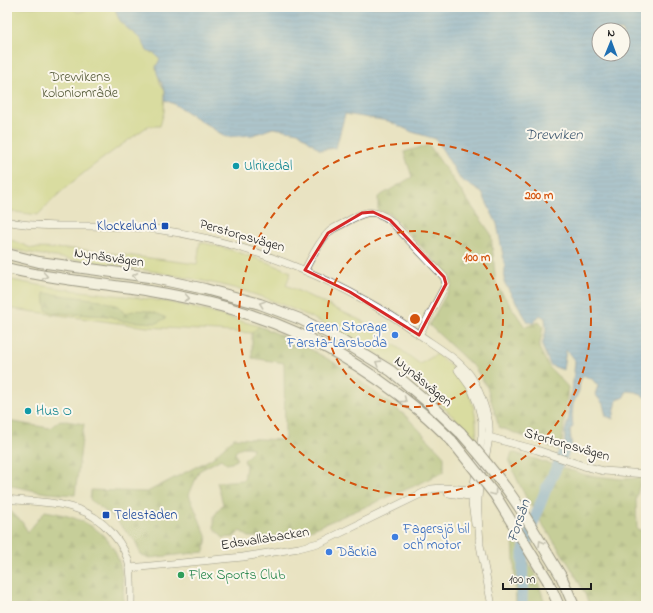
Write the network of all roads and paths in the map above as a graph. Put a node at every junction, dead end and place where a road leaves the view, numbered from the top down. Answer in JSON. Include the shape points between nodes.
{"nodes":[{"id":1,"x":7,"y":221,"type":"edge"},
{"id":2,"x":7,"y":254,"type":"edge"},
{"id":3,"x":7,"y":268,"type":"edge"},
{"id":4,"x":305,"y":270,"type":"junction"},
{"id":5,"x":419,"y":335,"type":"junction"},
{"id":6,"x":485,"y":436,"type":"junction"},
{"id":7,"x":646,"y":474,"type":"edge"},
{"id":8,"x":475,"y":493,"type":"junction"},
{"id":9,"x":7,"y":499,"type":"edge"},
{"id":10,"x":130,"y":568,"type":"junction"},
{"id":11,"x":131,"y":606,"type":"edge"},
{"id":12,"x":492,"y":606,"type":"edge"},
{"id":13,"x":559,"y":606,"type":"edge"},
{"id":14,"x":574,"y":606,"type":"edge"}],
"edges":[{"from":1,"to":4,"type":"street","name":"Perstorpsvägen","via":[[25,224],[154,229],[236,246]]},
{"from":14,"to":2,"type":"highway","name":"Nynäsvägen","one_way":true,"bridge":true,"via":[[560,576],[523,512],[482,456],[430,404],[391,371],[334,336],[300,319],[260,304],[205,289],[39,262]]},
{"from":3,"to":13,"type":"highway","name":"Nynäsvägen","one_way":true,"bridge":true,"via":[[204,301],[254,316],[328,348],[379,380],[422,413],[452,441],[495,495],[548,581]]},
{"from":4,"to":5,"type":"street","name":"Perstorpsvägen","via":[[382,310]]},
{"from":4,"to":5,"type":"street","via":[[318,245],[328,233],[362,213],[382,214],[444,277],[446,284]]},
{"from":5,"to":6,"type":"street","name":"Perstorpsvägen","via":[[446,353],[464,377],[478,405]]},
{"from":6,"to":7,"type":"street","name":"Stortorpsvägen","via":[[604,471]]},
{"from":6,"to":8,"type":"street","name":"Perstorpsvägen"},
{"from":8,"to":10,"type":"street","name":"Edsvallabacken","via":[[442,493],[417,497],[322,542],[299,548],[243,557]]},
{"from":8,"to":12,"type":"street","name":"Perstorpsvägen","via":[[480,543]]},
{"from":9,"to":10,"type":"street","via":[[79,509],[112,532],[119,541]]},
{"from":10,"to":11,"type":"street"}]}
